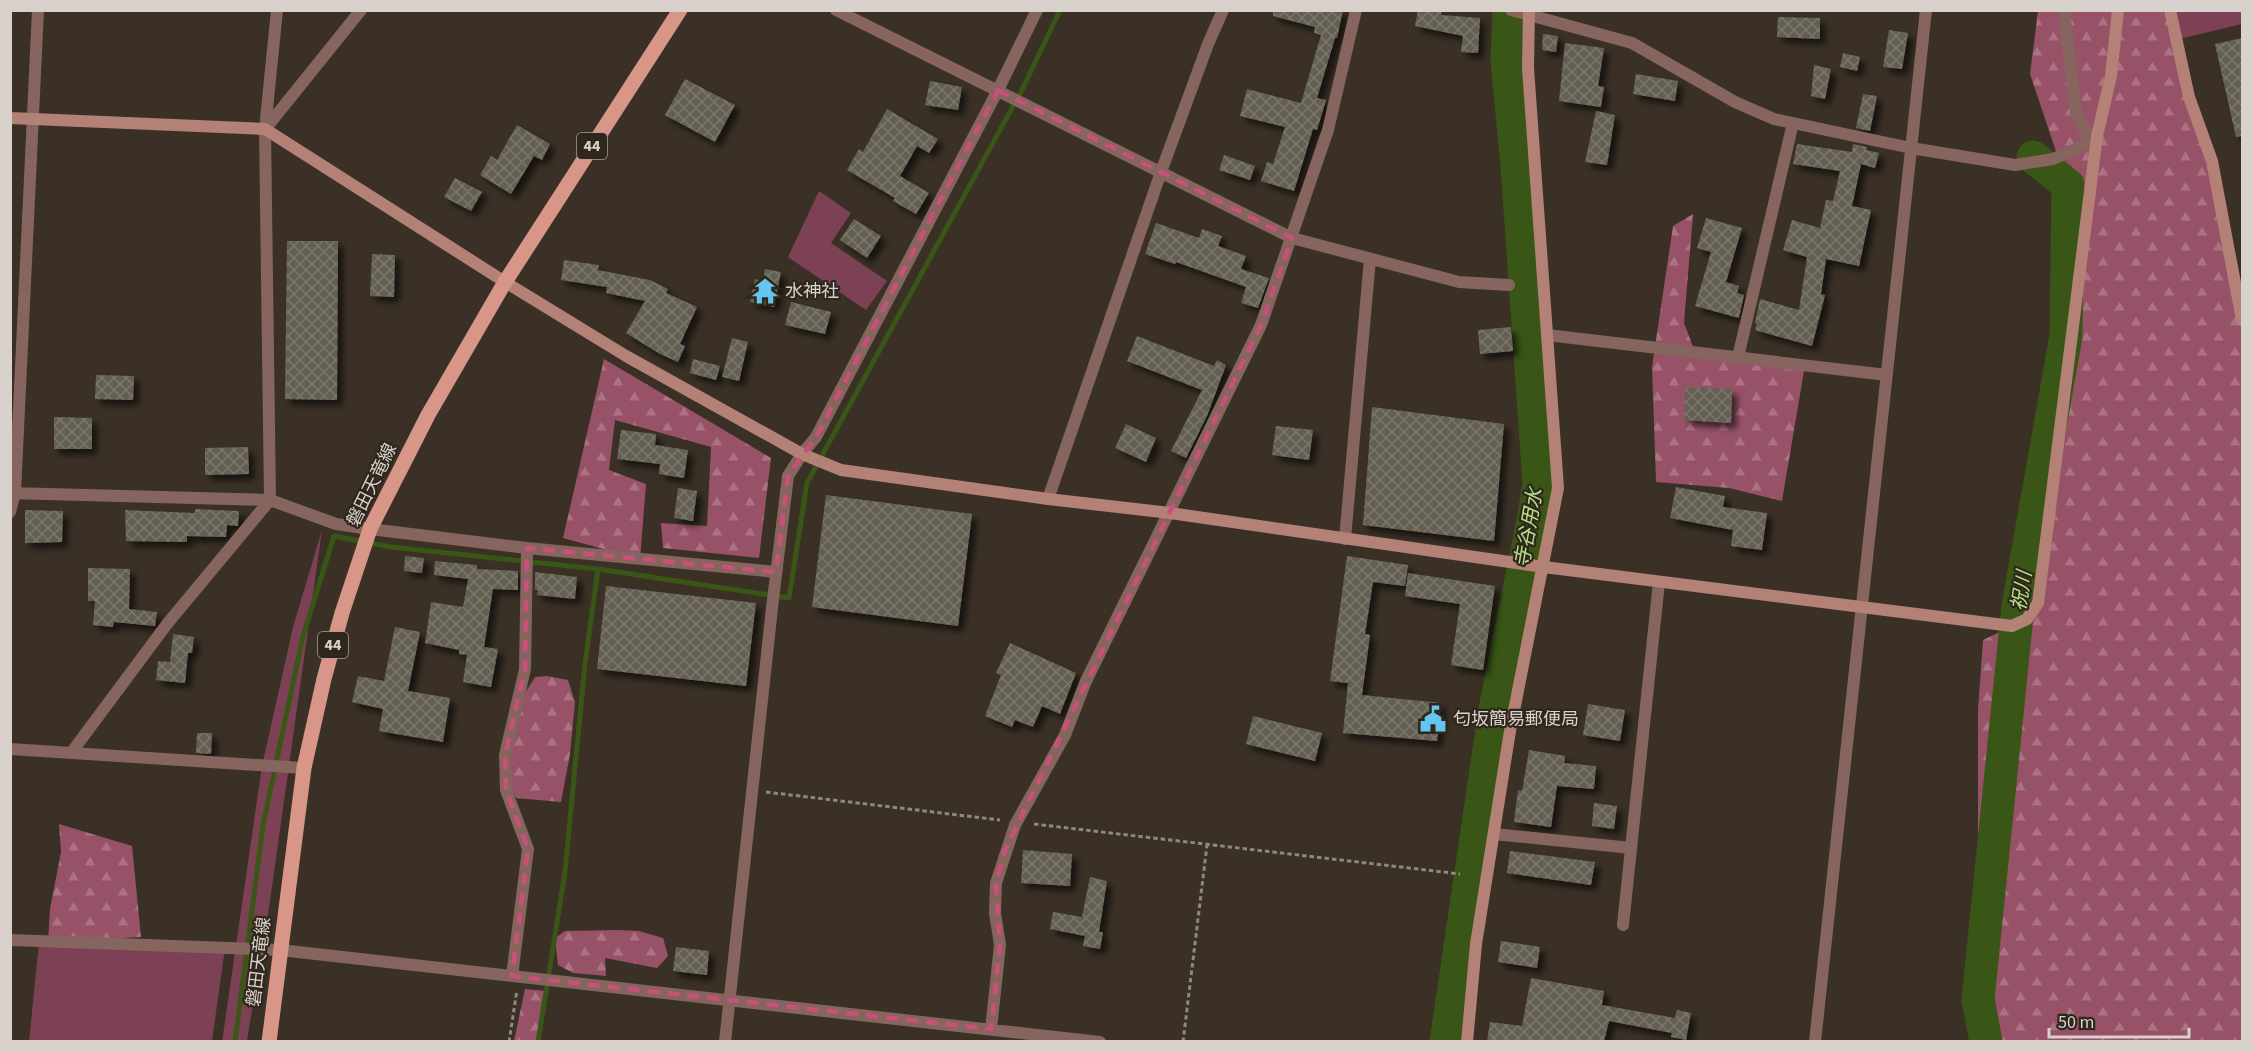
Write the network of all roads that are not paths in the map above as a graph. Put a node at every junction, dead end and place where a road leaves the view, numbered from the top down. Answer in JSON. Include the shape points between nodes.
{"nodes":[{"id":1,"x":38,"y":10,"type":"edge"},
{"id":2,"x":277,"y":10,"type":"edge"},
{"id":3,"x":361,"y":10,"type":"edge"},
{"id":4,"x":680,"y":10,"type":"edge"},
{"id":5,"x":836,"y":10,"type":"edge"},
{"id":6,"x":1037,"y":10,"type":"edge"},
{"id":7,"x":1223,"y":10,"type":"edge"},
{"id":8,"x":1356,"y":10,"type":"edge"},
{"id":9,"x":1511,"y":10,"type":"edge"},
{"id":10,"x":1926,"y":10,"type":"edge"},
{"id":11,"x":2064,"y":10,"type":"edge"},
{"id":12,"x":2118,"y":10,"type":"edge"},
{"id":13,"x":2170,"y":10,"type":"edge"},
{"id":14,"x":1529,"y":12,"type":"edge"},
{"id":15,"x":998,"y":90,"type":"junction"},
{"id":16,"x":10,"y":118,"type":"edge"},
{"id":17,"x":34,"y":119,"type":"junction"},
{"id":18,"x":1793,"y":123,"type":"junction"},
{"id":19,"x":265,"y":129,"type":"junction"},
{"id":20,"x":2093,"y":139,"type":"junction"},
{"id":21,"x":1911,"y":148,"type":"junction"},
{"id":22,"x":1161,"y":172,"type":"junction"},
{"id":23,"x":1292,"y":238,"type":"junction"},
{"id":24,"x":1370,"y":259,"type":"junction"},
{"id":25,"x":505,"y":282,"type":"junction"},
{"id":26,"x":1509,"y":285,"type":"dead end"},
{"id":27,"x":2242,"y":320,"type":"edge"},
{"id":28,"x":1547,"y":335,"type":"junction"},
{"id":29,"x":1738,"y":357,"type":"junction"},
{"id":30,"x":1887,"y":375,"type":"junction"},
{"id":31,"x":802,"y":454,"type":"junction"},
{"id":32,"x":13,"y":493,"type":"edge"},
{"id":33,"x":1048,"y":499,"type":"junction"},
{"id":34,"x":270,"y":500,"type":"junction"},
{"id":35,"x":10,"y":512,"type":"edge"},
{"id":36,"x":1170,"y":513,"type":"junction"},
{"id":37,"x":370,"y":529,"type":"junction"},
{"id":38,"x":1345,"y":539,"type":"junction"},
{"id":39,"x":527,"y":548,"type":"junction"},
{"id":40,"x":1544,"y":567,"type":"junction"},
{"id":41,"x":776,"y":572,"type":"junction"},
{"id":42,"x":1659,"y":582,"type":"junction"},
{"id":43,"x":1863,"y":608,"type":"junction"},
{"id":44,"x":10,"y":749,"type":"edge"},
{"id":45,"x":71,"y":753,"type":"junction"},
{"id":46,"x":304,"y":768,"type":"junction"},
{"id":47,"x":1494,"y":834,"type":"junction"},
{"id":48,"x":1631,"y":848,"type":"junction"},
{"id":49,"x":1623,"y":925,"type":"dead end"},
{"id":50,"x":10,"y":940,"type":"edge"},
{"id":51,"x":280,"y":950,"type":"junction"},
{"id":52,"x":516,"y":976,"type":"junction"},
{"id":53,"x":729,"y":999,"type":"junction"},
{"id":54,"x":991,"y":1029,"type":"junction"},
{"id":55,"x":269,"y":1041,"type":"edge"},
{"id":56,"x":724,"y":1041,"type":"edge"},
{"id":57,"x":1100,"y":1041,"type":"edge"},
{"id":58,"x":1467,"y":1041,"type":"edge"},
{"id":59,"x":1815,"y":1041,"type":"edge"}],
"edges":[{"from":1,"to":17,"type":"street"},
{"from":2,"to":19,"type":"street"},
{"from":3,"to":19,"type":"street"},
{"from":4,"to":25,"type":"main road","name":"磐田天竜線","number":"44"},
{"from":5,"to":15,"type":"street"},
{"from":6,"to":15,"type":"street"},
{"from":7,"to":22,"type":"street"},
{"from":8,"to":23,"type":"street","via":[[1328,130]]},
{"from":9,"to":14,"type":"street"},
{"from":10,"to":21,"type":"street"},
{"from":11,"to":20,"type":"street","via":[[2076,114]]},
{"from":12,"to":20,"type":"street","via":[[2111,76]]},
{"from":13,"to":27,"type":"street","via":[[2189,97],[2212,161]]},
{"from":14,"to":18,"type":"street","via":[[1632,43],[1735,102]]},
{"from":14,"to":28,"type":"street","via":[[1528,68]]},
{"from":15,"to":22,"type":"street"},
{"from":15,"to":31,"type":"street","via":[[816,437]]},
{"from":16,"to":17,"type":"street"},
{"from":17,"to":19,"type":"street"},
{"from":17,"to":32,"type":"street"},
{"from":18,"to":21,"type":"street"},
{"from":18,"to":29,"type":"street"},
{"from":19,"to":25,"type":"street"},
{"from":19,"to":34,"type":"street"},
{"from":20,"to":21,"type":"street","via":[[2053,159],[2015,165]]},
{"from":20,"to":43,"type":"street","via":[[2038,603],[2027,619],[2012,626]]},
{"from":21,"to":30,"type":"street"},
{"from":22,"to":23,"type":"street"},
{"from":22,"to":33,"type":"street"},
{"from":23,"to":24,"type":"street"},
{"from":23,"to":36,"type":"street","via":[[1261,325]]},
{"from":24,"to":26,"type":"street","via":[[1459,282]]},
{"from":24,"to":38,"type":"street"},
{"from":25,"to":31,"type":"street","via":[[626,356]]},
{"from":25,"to":37,"type":"main road","name":"磐田天竜線","number":"44","via":[[428,415]]},
{"from":28,"to":29,"type":"street"},
{"from":28,"to":40,"type":"street","via":[[1558,488]]},
{"from":29,"to":30,"type":"street"},
{"from":30,"to":43,"type":"street"},
{"from":31,"to":33,"type":"street","via":[[842,470]]},
{"from":31,"to":41,"type":"street","via":[[788,476]]},
{"from":32,"to":34,"type":"street"},
{"from":32,"to":35,"type":"street"},
{"from":33,"to":36,"type":"street"},
{"from":34,"to":37,"type":"street","via":[[336,524]]},
{"from":34,"to":45,"type":"street","via":[[167,624]]},
{"from":36,"to":38,"type":"street"},
{"from":36,"to":54,"type":"street","via":[[1086,681],[1065,735],[1005,850],[996,884],[1000,945]]},
{"from":37,"to":39,"type":"street"},
{"from":37,"to":46,"type":"main road","name":"磐田天竜線","number":"44","via":[[330,657]]},
{"from":38,"to":40,"type":"street"},
{"from":39,"to":41,"type":"street"},
{"from":39,"to":52,"type":"street","via":[[525,669],[505,755],[506,790],[528,849]]},
{"from":40,"to":42,"type":"street"},
{"from":40,"to":47,"type":"street","via":[[1512,720]]},
{"from":41,"to":53,"type":"street"},
{"from":42,"to":43,"type":"street"},
{"from":42,"to":48,"type":"street"},
{"from":43,"to":59,"type":"street"},
{"from":44,"to":45,"type":"street"},
{"from":45,"to":46,"type":"street"},
{"from":46,"to":51,"type":"main road","name":"磐田天竜線","number":"44"},
{"from":47,"to":48,"type":"street"},
{"from":47,"to":58,"type":"street","via":[[1476,944]]},
{"from":48,"to":49,"type":"street"},
{"from":50,"to":51,"type":"street"},
{"from":51,"to":52,"type":"street"},
{"from":51,"to":55,"type":"main road","name":"磐田天竜線","number":"44"},
{"from":52,"to":53,"type":"street"},
{"from":53,"to":54,"type":"street"},
{"from":53,"to":56,"type":"street"},
{"from":54,"to":57,"type":"street"}]}
